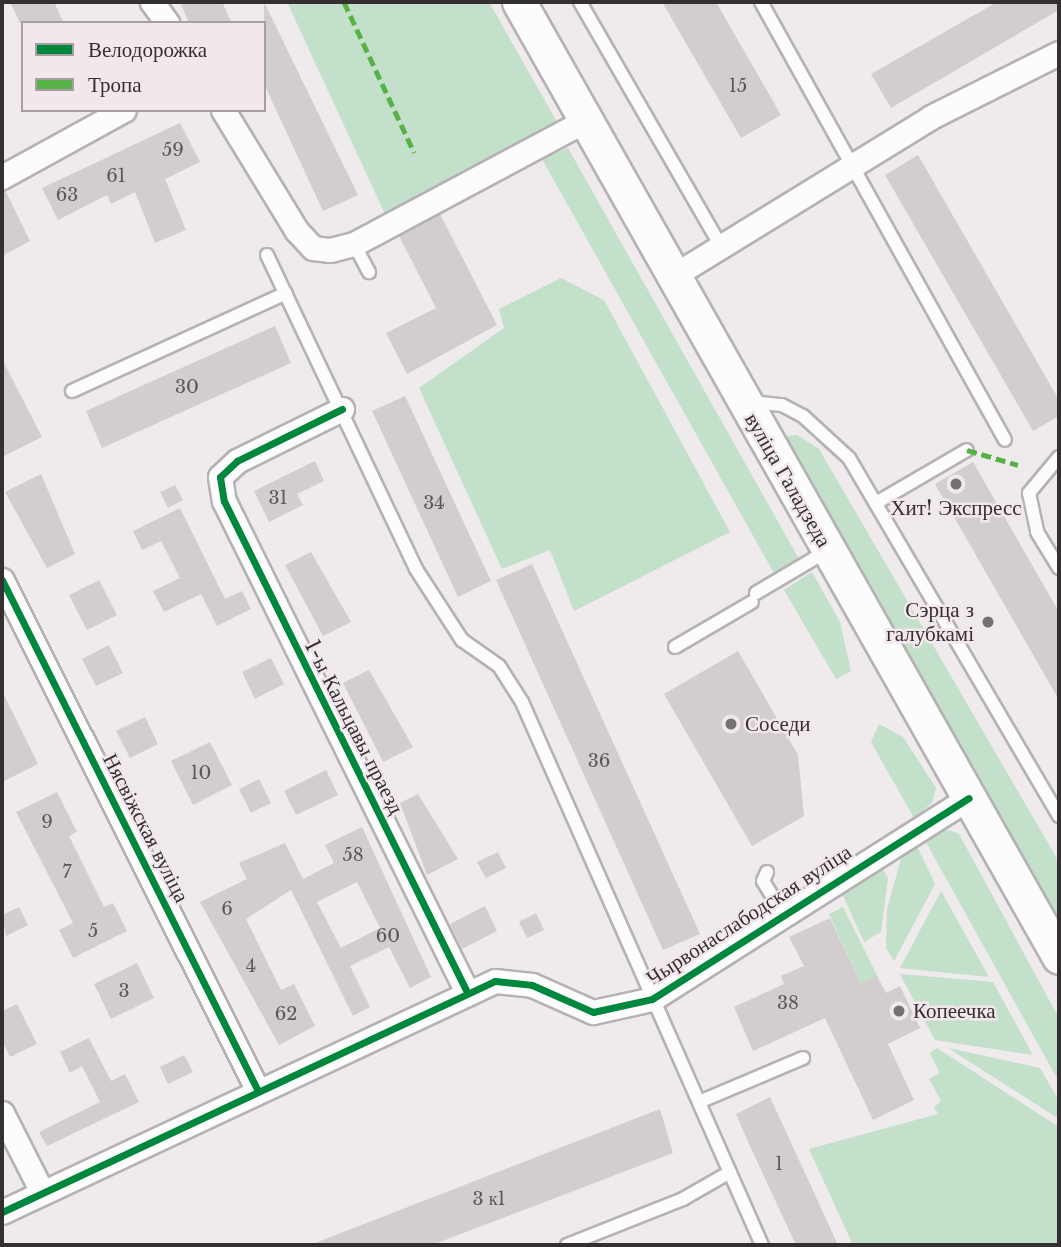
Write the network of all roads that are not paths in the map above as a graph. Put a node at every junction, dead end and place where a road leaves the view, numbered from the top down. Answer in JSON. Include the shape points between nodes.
{"nodes":[{"id":1,"x":152,"y":2,"type":"edge"},
{"id":2,"x":519,"y":2,"type":"edge"},
{"id":3,"x":580,"y":2,"type":"edge"},
{"id":4,"x":761,"y":2,"type":"edge"},
{"id":5,"x":166,"y":21,"type":"edge"},
{"id":6,"x":1059,"y":53,"type":"edge"},
{"id":7,"x":120,"y":112,"type":"edge"},
{"id":8,"x":224,"y":112,"type":"edge"},
{"id":9,"x":586,"y":120,"type":"junction"},
{"id":10,"x":857,"y":164,"type":"junction"},
{"id":11,"x":2,"y":177,"type":"edge"},
{"id":12,"x":354,"y":244,"type":"junction"},
{"id":13,"x":721,"y":246,"type":"junction"},
{"id":14,"x":267,"y":255,"type":"dead end"},
{"id":15,"x":369,"y":272,"type":"dead end"},
{"id":16,"x":673,"y":276,"type":"junction"},
{"id":17,"x":286,"y":293,"type":"junction"},
{"id":18,"x":72,"y":391,"type":"dead end"},
{"id":19,"x":743,"y":402,"type":"junction"},
{"id":20,"x":342,"y":409,"type":"junction"},
{"id":21,"x":1005,"y":440,"type":"dead end"},
{"id":22,"x":967,"y":450,"type":"dead end"},
{"id":23,"x":1059,"y":457,"type":"edge"},
{"id":24,"x":876,"y":503,"type":"junction"},
{"id":25,"x":828,"y":551,"type":"junction"},
{"id":26,"x":1059,"y":568,"type":"edge"},
{"id":27,"x":2,"y":580,"type":"edge"},
{"id":28,"x":676,"y":647,"type":"dead end"},
{"id":29,"x":969,"y":798,"type":"junction"},
{"id":30,"x":1059,"y":816,"type":"edge"},
{"id":31,"x":767,"y":872,"type":"dead end"},
{"id":32,"x":785,"y":918,"type":"junction"},
{"id":33,"x":1059,"y":957,"type":"edge"},
{"id":34,"x":467,"y":990,"type":"junction"},
{"id":35,"x":652,"y":999,"type":"junction"},
{"id":36,"x":803,"y":1058,"type":"dead end"},
{"id":37,"x":258,"y":1091,"type":"junction"},
{"id":38,"x":699,"y":1102,"type":"junction"},
{"id":39,"x":2,"y":1113,"type":"edge"},
{"id":40,"x":730,"y":1172,"type":"junction"},
{"id":41,"x":43,"y":1192,"type":"junction"},
{"id":42,"x":2,"y":1212,"type":"edge"},
{"id":43,"x":567,"y":1245,"type":"edge"},
{"id":44,"x":762,"y":1245,"type":"edge"}],
"edges":[{"from":1,"to":5,"type":"street"},
{"from":2,"to":9,"type":"main road","name":"вуліца Галадзеда"},
{"from":3,"to":13,"type":"lane"},
{"from":4,"to":10,"type":"lane"},
{"from":6,"to":10,"type":"street","via":[[931,117]]},
{"from":7,"to":11,"type":"street"},
{"from":8,"to":12,"type":"street","via":[[313,248]]},
{"from":9,"to":12,"type":"street"},
{"from":9,"to":16,"type":"main road","name":"вуліца Галадзеда"},
{"from":10,"to":13,"type":"street"},
{"from":10,"to":21,"type":"lane"},
{"from":12,"to":15,"type":"lane"},
{"from":13,"to":16,"type":"street"},
{"from":14,"to":17,"type":"lane"},
{"from":16,"to":19,"type":"main road","name":"вуліца Галадзеда"},
{"from":17,"to":18,"type":"lane"},
{"from":17,"to":20,"type":"lane"},
{"from":19,"to":24,"type":"lane","via":[[782,405],[803,416],[849,458]]},
{"from":19,"to":25,"type":"main road","name":"вуліца Галадзеда"},
{"from":20,"to":34,"type":"street","name":"1-ы Кальцавы праезд","via":[[256,447],[220,477],[239,538]]},
{"from":20,"to":35,"type":"lane","via":[[440,610],[462,640],[499,666],[522,702]]},
{"from":22,"to":24,"type":"lane"},
{"from":23,"to":26,"type":"lane","via":[[1029,493],[1037,532]]},
{"from":24,"to":30,"type":"lane"},
{"from":25,"to":28,"type":"lane"},
{"from":25,"to":29,"type":"main road","name":"вуліца Галадзеда"},
{"from":27,"to":37,"type":"street","name":"Нясвіжская вуліца"},
{"from":29,"to":32,"type":"street","name":"Чырвонаслабодская вуліца"},
{"from":29,"to":33,"type":"main road","name":"вуліца Галадзеда"},
{"from":31,"to":32,"type":"lane","via":[[763,881]]},
{"from":32,"to":35,"type":"street","name":"Чырвонаслабодская вуліца"},
{"from":34,"to":35,"type":"street","name":"Чырвонаслабодская вуліца","via":[[495,981],[532,985],[593,1012]]},
{"from":34,"to":37,"type":"street","name":"Чырвонаслабодская вуліца"},
{"from":35,"to":38,"type":"lane"},
{"from":36,"to":38,"type":"lane"},
{"from":37,"to":41,"type":"street","name":"Чырвонаслабодская вуліца"},
{"from":38,"to":40,"type":"lane"},
{"from":39,"to":41,"type":"street"},
{"from":40,"to":43,"type":"lane","via":[[683,1199]]},
{"from":40,"to":44,"type":"lane"},
{"from":41,"to":42,"type":"street","name":"Чырвонаслабодская вуліца"}]}
